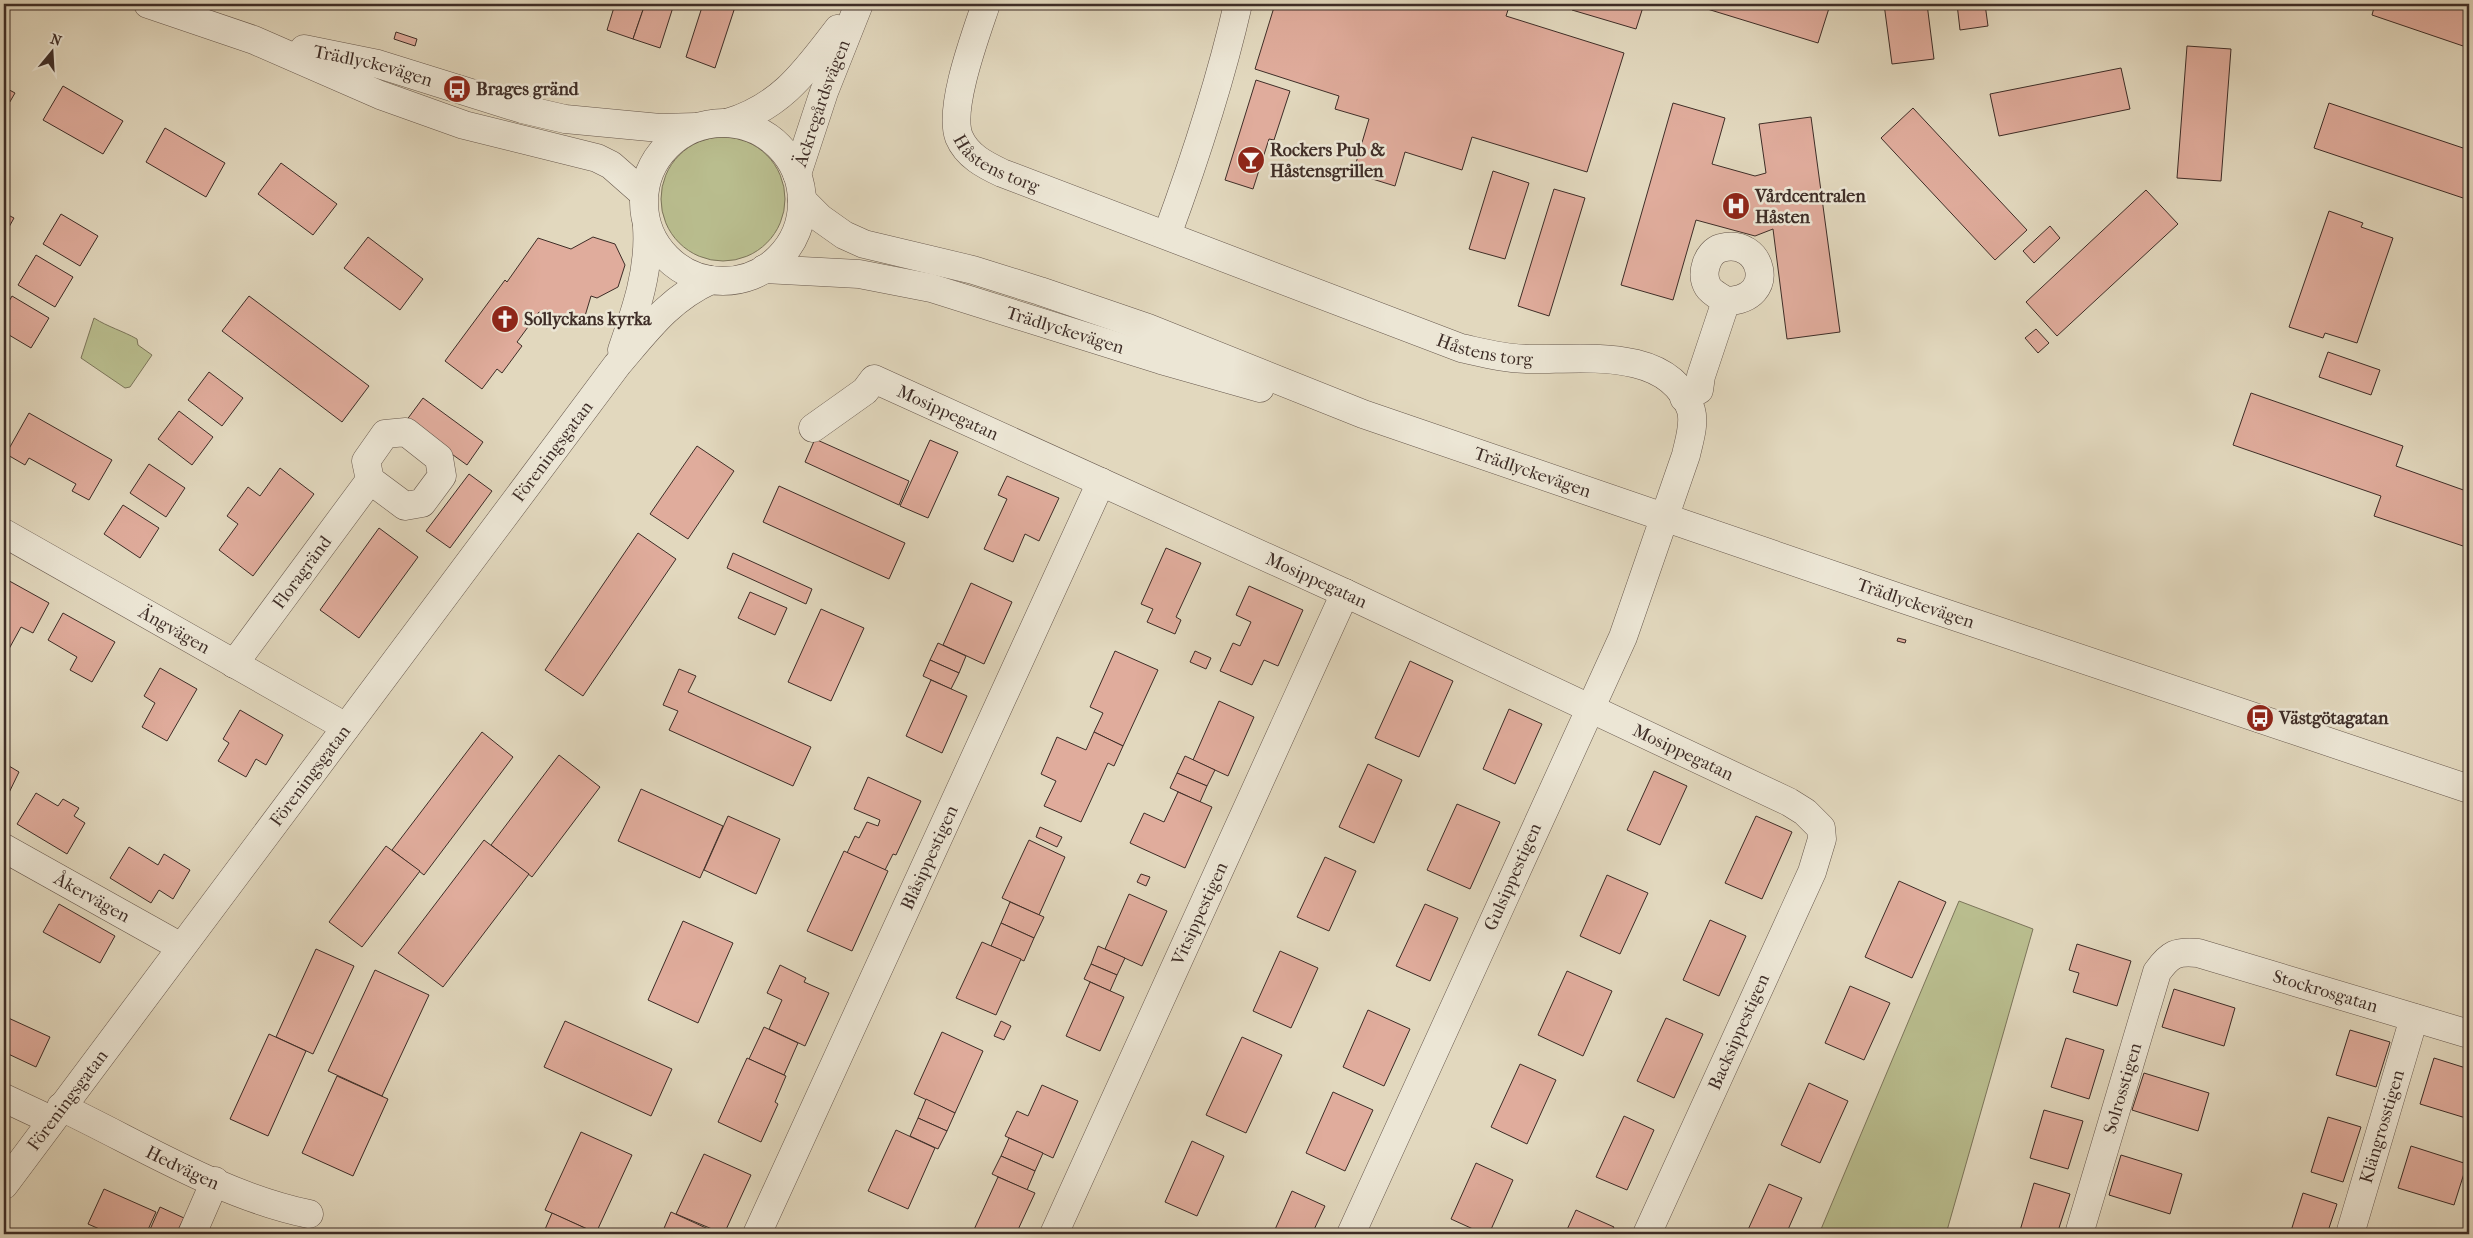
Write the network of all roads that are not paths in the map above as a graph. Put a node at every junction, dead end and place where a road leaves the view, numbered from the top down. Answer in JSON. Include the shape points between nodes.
{"nodes":[{"id":1,"x":148,"y":4,"type":"edge"},
{"id":2,"x":858,"y":4,"type":"edge"},
{"id":3,"x":986,"y":4,"type":"edge"},
{"id":4,"x":1238,"y":4,"type":"edge"},
{"id":5,"x":254,"y":40,"type":"junction"},
{"id":6,"x":727,"y":123,"type":"junction"},
{"id":7,"x":697,"y":127,"type":"junction"},
{"id":8,"x":799,"y":187,"type":"junction"},
{"id":9,"x":644,"y":194,"type":"junction"},
{"id":10,"x":646,"y":223,"type":"junction"},
{"id":11,"x":1167,"y":235,"type":"junction"},
{"id":12,"x":764,"y":269,"type":"junction"},
{"id":13,"x":711,"y":280,"type":"junction"},
{"id":14,"x":1726,"y":301,"type":"dead end"},
{"id":15,"x":617,"y":365,"type":"junction"},
{"id":16,"x":1684,"y":398,"type":"junction"},
{"id":17,"x":1363,"y":414,"type":"junction"},
{"id":18,"x":813,"y":428,"type":"dead end"},
{"id":19,"x":370,"y":480,"type":"dead end"},
{"id":20,"x":1101,"y":482,"type":"junction"},
{"id":21,"x":1666,"y":516,"type":"junction"},
{"id":22,"x":4,"y":532,"type":"edge"},
{"id":23,"x":1345,"y":593,"type":"junction"},
{"id":24,"x":234,"y":664,"type":"junction"},
{"id":25,"x":1589,"y":708,"type":"junction"},
{"id":26,"x":346,"y":727,"type":"junction"},
{"id":27,"x":2469,"y":789,"type":"edge"},
{"id":28,"x":1821,"y":828,"type":"joint"},
{"id":29,"x":4,"y":848,"type":"edge"},
{"id":30,"x":180,"y":948,"type":"junction"},
{"id":31,"x":2181,"y":952,"type":"joint"},
{"id":32,"x":2414,"y":1018,"type":"junction"},
{"id":33,"x":2469,"y":1034,"type":"edge"},
{"id":34,"x":4,"y":1098,"type":"edge"},
{"id":35,"x":56,"y":1113,"type":"junction"},
{"id":36,"x":215,"y":1181,"type":"junction"},
{"id":37,"x":4,"y":1185,"type":"edge"},
{"id":38,"x":310,"y":1214,"type":"dead end"},
{"id":39,"x":192,"y":1234,"type":"edge"},
{"id":40,"x":757,"y":1234,"type":"edge"},
{"id":41,"x":1054,"y":1234,"type":"edge"},
{"id":42,"x":1351,"y":1234,"type":"edge"},
{"id":43,"x":1647,"y":1234,"type":"edge"},
{"id":44,"x":2079,"y":1234,"type":"edge"},
{"id":45,"x":2350,"y":1234,"type":"edge"}],
"edges":[{"from":1,"to":5,"type":"street","name":"Trädlyckevägen"},
{"from":2,"to":6,"type":"street","name":"Äckregårdsvägen","via":[[800,79],[785,93],[747,117]]},
{"from":2,"to":8,"type":"street","name":"Äckregårdsvägen","via":[[827,82]]},
{"from":3,"to":11,"type":"street","name":"Håstens torg","via":[[959,92],[959,137],[972,156],[1002,173]]},
{"from":4,"to":11,"type":"street","via":[[1218,85]]},
{"from":5,"to":7,"type":"street","name":"Trädlyckevägen","via":[[378,64],[522,109],[565,119],[660,128]]},
{"from":5,"to":9,"type":"street","name":"Trädlyckevägen","via":[[380,95],[464,125],[597,158],[611,165]]},
{"from":6,"to":7,"type":"street"},
{"from":6,"to":8,"type":"street","via":[[762,133],[776,144],[788,158]]},
{"from":7,"to":9,"type":"street","via":[[665,148],[651,169]]},
{"from":8,"to":12,"type":"street","via":[[801,214],[792,240]]},
{"from":8,"to":17,"type":"street","name":"Trädlyckevägen","via":[[820,218],[864,244],[973,270],[1040,291],[1148,328]]},
{"from":9,"to":10,"type":"street"},
{"from":10,"to":13,"type":"street","via":[[670,261]]},
{"from":10,"to":15,"type":"street","name":"Föreningsgatan","via":[[648,245],[640,295]]},
{"from":11,"to":16,"type":"street","name":"Håstens torg","via":[[1430,338],[1496,356],[1636,363],[1664,374]]},
{"from":12,"to":13,"type":"street","via":[[738,279]]},
{"from":12,"to":17,"type":"street","name":"Trädlyckevägen","via":[[859,274],[904,282],[1243,383]]},
{"from":13,"to":15,"type":"street","name":"Föreningsgatan","via":[[682,295],[669,306]]},
{"from":14,"to":16,"type":"street","via":[[1699,390]]},
{"from":15,"to":26,"type":"street","name":"Föreningsgatan"},
{"from":16,"to":21,"type":"street","name":"Håstens torg","via":[[1691,411],[1692,432]]},
{"from":17,"to":21,"type":"street","name":"Trädlyckevägen"},
{"from":18,"to":20,"type":"street","name":"Mosippegatan","via":[[865,391],[874,379]]},
{"from":19,"to":24,"type":"street","name":"Floragränd"},
{"from":20,"to":23,"type":"street","name":"Mosippegatan"},
{"from":20,"to":40,"type":"street","name":"Blåsippestigen"},
{"from":21,"to":25,"type":"street","name":"Gulsippestigen","via":[[1623,637]]},
{"from":21,"to":27,"type":"street","name":"Trädlyckevägen"},
{"from":22,"to":24,"type":"street","name":"Ängvägen"},
{"from":23,"to":25,"type":"street","name":"Mosippegatan"},
{"from":23,"to":41,"type":"street","name":"Vitsippestigen"},
{"from":24,"to":26,"type":"street","name":"Ängvägen"},
{"from":25,"to":28,"type":"street","name":"Mosippegatan","via":[[1789,802]]},
{"from":25,"to":42,"type":"street","name":"Gulsippestigen"},
{"from":26,"to":30,"type":"street","name":"Föreningsgatan"},
{"from":28,"to":43,"type":"street","name":"Backsippestigen","via":[[1822,839],[1812,872]]},
{"from":29,"to":30,"type":"street","name":"Åkervägen"},
{"from":30,"to":35,"type":"street","name":"Föreningsgatan"},
{"from":31,"to":32,"type":"street","name":"Stockrosgatan","via":[[2198,953]]},
{"from":31,"to":44,"type":"street","name":"Solrosstigen","via":[[2166,959],[2156,972]]},
{"from":32,"to":33,"type":"street","name":"Stockrosgatan"},
{"from":32,"to":45,"type":"street","name":"Klängrosstigen"},
{"from":34,"to":35,"type":"street","name":"Hedvägen"},
{"from":35,"to":36,"type":"street","name":"Hedvägen"},
{"from":35,"to":37,"type":"street","name":"Föreningsgatan"},
{"from":36,"to":38,"type":"street","name":"Hedvägen","via":[[274,1207]]},
{"from":36,"to":39,"type":"street"}]}
